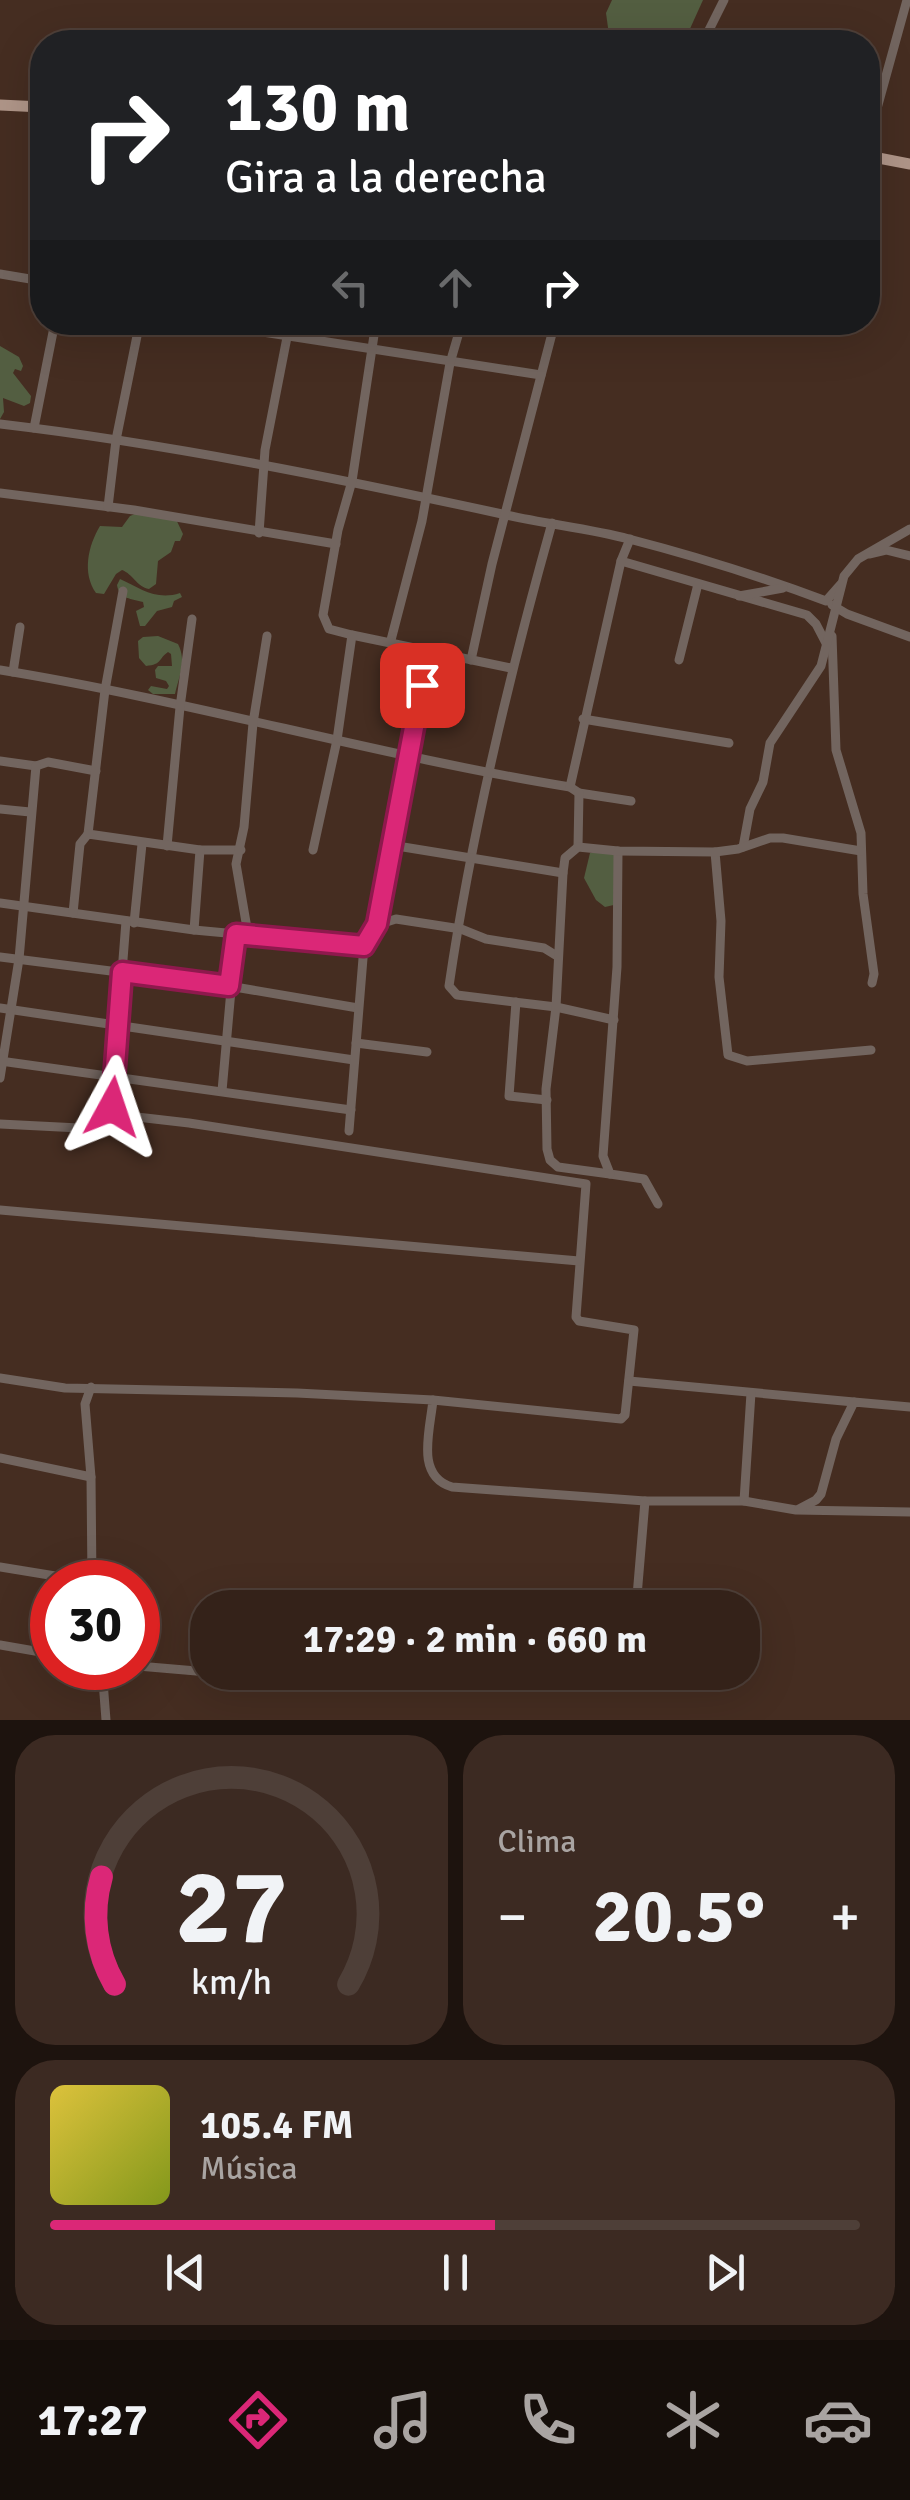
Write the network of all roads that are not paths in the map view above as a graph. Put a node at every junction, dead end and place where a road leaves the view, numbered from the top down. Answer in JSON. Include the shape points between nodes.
{"nodes":[{"id":1,"x":724,"y":0,"type":"edge"},
{"id":2,"x":907,"y":0,"type":"edge"},
{"id":3,"x":710,"y":30,"type":"edge"},
{"id":4,"x":880,"y":98,"type":"edge"},
{"id":5,"x":0,"y":105,"type":"edge"},
{"id":6,"x":30,"y":106,"type":"edge"},
{"id":7,"x":880,"y":158,"type":"edge"},
{"id":8,"x":910,"y":164,"type":"edge"},
{"id":9,"x":0,"y":274,"type":"edge"},
{"id":10,"x":30,"y":278,"type":"edge"},
{"id":11,"x":52,"y":335,"type":"edge"},
{"id":12,"x":137,"y":335,"type":"edge"},
{"id":13,"x":270,"y":335,"type":"edge"},
{"id":14,"x":288,"y":335,"type":"edge"},
{"id":15,"x":375,"y":335,"type":"edge"},
{"id":16,"x":458,"y":335,"type":"edge"},
{"id":17,"x":551,"y":335,"type":"edge"},
{"id":18,"x":287,"y":338,"type":"junction"},
{"id":19,"x":373,"y":351,"type":"junction"},
{"id":20,"x":450,"y":363,"type":"junction"},
{"id":21,"x":540,"y":375,"type":"junction"},
{"id":22,"x":0,"y":424,"type":"edge"},
{"id":23,"x":34,"y":428,"type":"junction"},
{"id":24,"x":116,"y":440,"type":"junction"},
{"id":25,"x":264,"y":467,"type":"junction"},
{"id":26,"x":352,"y":481,"type":"junction"},
{"id":27,"x":0,"y":493,"type":"edge"},
{"id":28,"x":425,"y":496,"type":"junction"},
{"id":29,"x":108,"y":506,"type":"junction"},
{"id":30,"x":505,"y":515,"type":"junction"},
{"id":31,"x":552,"y":524,"type":"junction"},
{"id":32,"x":260,"y":533,"type":"junction"},
{"id":33,"x":910,"y":534,"type":"edge"},
{"id":34,"x":630,"y":539,"type":"junction"},
{"id":35,"x":336,"y":544,"type":"junction"},
{"id":36,"x":865,"y":554,"type":"junction"},
{"id":37,"x":910,"y":556,"type":"edge"},
{"id":38,"x":621,"y":561,"type":"junction"},
{"id":39,"x":698,"y":584,"type":"junction"},
{"id":40,"x":841,"y":584,"type":"junction"},
{"id":41,"x":791,"y":588,"type":"junction"},
{"id":42,"x":123,"y":592,"type":"dead end"},
{"id":43,"x":738,"y":596,"type":"junction"},
{"id":44,"x":826,"y":600,"type":"junction"},
{"id":45,"x":837,"y":608,"type":"junction"},
{"id":46,"x":192,"y":620,"type":"dead end"},
{"id":47,"x":20,"y":627,"type":"dead end"},
{"id":48,"x":832,"y":628,"type":"junction"},
{"id":49,"x":352,"y":635,"type":"junction"},
{"id":50,"x":267,"y":636,"type":"dead end"},
{"id":51,"x":910,"y":637,"type":"edge"},
{"id":52,"x":390,"y":640,"type":"junction"},
{"id":53,"x":827,"y":644,"type":"junction"},
{"id":54,"x":428,"y":650,"type":"junction"},
{"id":55,"x":834,"y":656,"type":"junction"},
{"id":56,"x":471,"y":660,"type":"junction"},
{"id":57,"x":678,"y":660,"type":"dead end"},
{"id":58,"x":511,"y":668,"type":"junction"},
{"id":59,"x":0,"y":670,"type":"edge"},
{"id":60,"x":13,"y":672,"type":"junction"},
{"id":61,"x":105,"y":690,"type":"junction"},
{"id":62,"x":180,"y":708,"type":"junction"},
{"id":63,"x":583,"y":719,"type":"junction"},
{"id":64,"x":253,"y":722,"type":"junction"},
{"id":65,"x":337,"y":740,"type":"junction"},
{"id":66,"x":729,"y":744,"type":"dead end"},
{"id":67,"x":409,"y":755,"type":"junction"},
{"id":68,"x":0,"y":761,"type":"edge"},
{"id":69,"x":36,"y":766,"type":"junction"},
{"id":70,"x":96,"y":770,"type":"junction"},
{"id":71,"x":488,"y":774,"type":"junction"},
{"id":72,"x":575,"y":790,"type":"junction"},
{"id":73,"x":631,"y":800,"type":"dead end"},
{"id":74,"x":0,"y":808,"type":"edge"},
{"id":75,"x":30,"y":812,"type":"junction"},
{"id":76,"x":88,"y":834,"type":"junction"},
{"id":77,"x":142,"y":844,"type":"junction"},
{"id":78,"x":392,"y":845,"type":"junction"},
{"id":79,"x":167,"y":846,"type":"junction"},
{"id":80,"x":578,"y":847,"type":"junction"},
{"id":81,"x":743,"y":847,"type":"junction"},
{"id":82,"x":200,"y":850,"type":"junction"},
{"id":83,"x":241,"y":850,"type":"junction"},
{"id":84,"x":313,"y":850,"type":"dead end"},
{"id":85,"x":618,"y":851,"type":"junction"},
{"id":86,"x":861,"y":851,"type":"junction"},
{"id":87,"x":715,"y":852,"type":"junction"},
{"id":88,"x":471,"y":856,"type":"junction"},
{"id":89,"x":562,"y":872,"type":"junction"},
{"id":90,"x":0,"y":903,"type":"edge"},
{"id":91,"x":23,"y":906,"type":"junction"},
{"id":92,"x":380,"y":907,"type":"junction"},
{"id":93,"x":73,"y":913,"type":"junction"},
{"id":94,"x":396,"y":918,"type":"junction"},
{"id":95,"x":130,"y":922,"type":"junction"},
{"id":96,"x":377,"y":924,"type":"junction"},
{"id":97,"x":460,"y":929,"type":"junction"},
{"id":98,"x":194,"y":930,"type":"junction"},
{"id":99,"x":236,"y":934,"type":"junction"},
{"id":100,"x":248,"y":934,"type":"junction"},
{"id":101,"x":364,"y":946,"type":"junction"},
{"id":102,"x":557,"y":956,"type":"junction"},
{"id":103,"x":0,"y":957,"type":"edge"},
{"id":104,"x":18,"y":959,"type":"junction"},
{"id":105,"x":122,"y":972,"type":"junction"},
{"id":106,"x":872,"y":983,"type":"dead end"},
{"id":107,"x":229,"y":986,"type":"junction"},
{"id":108,"x":516,"y":1002,"type":"junction"},
{"id":109,"x":556,"y":1006,"type":"junction"},
{"id":110,"x":358,"y":1008,"type":"junction"},
{"id":111,"x":6,"y":1009,"type":"edge"},
{"id":112,"x":614,"y":1020,"type":"junction"},
{"id":113,"x":118,"y":1025,"type":"junction"},
{"id":114,"x":229,"y":1041,"type":"junction"},
{"id":115,"x":356,"y":1043,"type":"junction"},
{"id":116,"x":871,"y":1050,"type":"dead end"},
{"id":117,"x":427,"y":1052,"type":"dead end"},
{"id":118,"x":354,"y":1060,"type":"junction"},
{"id":119,"x":2,"y":1061,"type":"edge"},
{"id":120,"x":114,"y":1076,"type":"junction"},
{"id":121,"x":0,"y":1078,"type":"edge"},
{"id":122,"x":222,"y":1090,"type":"junction"},
{"id":123,"x":547,"y":1100,"type":"junction"},
{"id":124,"x":351,"y":1110,"type":"junction"},
{"id":125,"x":111,"y":1114,"type":"junction"},
{"id":126,"x":0,"y":1124,"type":"edge"},
{"id":127,"x":349,"y":1130,"type":"dead end"},
{"id":128,"x":589,"y":1171,"type":"junction"},
{"id":129,"x":610,"y":1174,"type":"junction"},
{"id":130,"x":586,"y":1184,"type":"junction"},
{"id":131,"x":658,"y":1204,"type":"dead end"},
{"id":132,"x":0,"y":1210,"type":"edge"},
{"id":133,"x":579,"y":1260,"type":"junction"},
{"id":134,"x":0,"y":1378,"type":"edge"},
{"id":135,"x":628,"y":1381,"type":"junction"},
{"id":136,"x":92,"y":1387,"type":"junction"},
{"id":137,"x":64,"y":1388,"type":"junction"},
{"id":138,"x":751,"y":1393,"type":"junction"},
{"id":139,"x":433,"y":1400,"type":"junction"},
{"id":140,"x":854,"y":1402,"type":"junction"},
{"id":141,"x":85,"y":1404,"type":"junction"},
{"id":142,"x":910,"y":1406,"type":"edge"},
{"id":143,"x":0,"y":1458,"type":"edge"},
{"id":144,"x":91,"y":1477,"type":"junction"},
{"id":145,"x":645,"y":1501,"type":"junction"},
{"id":146,"x":744,"y":1501,"type":"junction"},
{"id":147,"x":796,"y":1510,"type":"junction"},
{"id":148,"x":910,"y":1512,"type":"edge"},
{"id":149,"x":92,"y":1560,"type":"edge"},
{"id":150,"x":0,"y":1567,"type":"edge"},
{"id":151,"x":30,"y":1572,"type":"edge"},
{"id":152,"x":638,"y":1590,"type":"edge"},
{"id":153,"x":0,"y":1645,"type":"edge"},
{"id":154,"x":30,"y":1650,"type":"edge"},
{"id":155,"x":160,"y":1668,"type":"edge"},
{"id":156,"x":190,"y":1670,"type":"edge"},
{"id":157,"x":104,"y":1690,"type":"edge"},
{"id":158,"x":106,"y":1720,"type":"edge"}],
"edges":[{"from":1,"to":3,"type":"street"},
{"from":2,"to":4,"type":"street"},
{"from":5,"to":6,"type":"main road"},
{"from":7,"to":8,"type":"main road"},
{"from":9,"to":10,"type":"street"},
{"from":11,"to":23,"type":"street"},
{"from":12,"to":24,"type":"street"},
{"from":13,"to":18,"type":"street"},
{"from":14,"to":18,"type":"street"},
{"from":15,"to":19,"type":"street"},
{"from":16,"to":20,"type":"street"},
{"from":17,"to":21,"type":"street"},
{"from":18,"to":19,"type":"street"},
{"from":18,"to":25,"type":"street"},
{"from":19,"to":20,"type":"street"},
{"from":19,"to":26,"type":"street"},
{"from":20,"to":21,"type":"street"},
{"from":20,"to":28,"type":"street"},
{"from":21,"to":30,"type":"street"},
{"from":22,"to":23,"type":"street"},
{"from":23,"to":24,"type":"street"},
{"from":24,"to":25,"type":"street"},
{"from":24,"to":29,"type":"street"},
{"from":25,"to":26,"type":"street"},
{"from":25,"to":32,"type":"street"},
{"from":26,"to":28,"type":"street"},
{"from":26,"to":35,"type":"street"},
{"from":27,"to":29,"type":"street"},
{"from":28,"to":30,"type":"street"},
{"from":28,"to":52,"type":"street"},
{"from":29,"to":32,"type":"street"},
{"from":30,"to":31,"type":"street"},
{"from":30,"to":56,"type":"street"},
{"from":31,"to":34,"type":"street"},
{"from":31,"to":58,"type":"street"},
{"from":32,"to":35,"type":"street"},
{"from":33,"to":36,"type":"street"},
{"from":34,"to":38,"type":"street"},
{"from":34,"to":41,"type":"street"},
{"from":35,"to":49,"type":"street","via":[[323,615],[329,629]]},
{"from":36,"to":37,"type":"street"},
{"from":36,"to":40,"type":"street"},
{"from":38,"to":39,"type":"street"},
{"from":38,"to":63,"type":"street"},
{"from":39,"to":43,"type":"street"},
{"from":39,"to":57,"type":"street"},
{"from":40,"to":44,"type":"street"},
{"from":40,"to":45,"type":"street"},
{"from":41,"to":43,"type":"street"},
{"from":41,"to":44,"type":"street"},
{"from":42,"to":61,"type":"street"},
{"from":43,"to":53,"type":"street","via":[[807,616]]},
{"from":44,"to":45,"type":"street"},
{"from":45,"to":48,"type":"street"},
{"from":45,"to":51,"type":"street"},
{"from":46,"to":62,"type":"street"},
{"from":47,"to":60,"type":"street"},
{"from":48,"to":53,"type":"street"},
{"from":48,"to":55,"type":"street"},
{"from":49,"to":52,"type":"street"},
{"from":49,"to":65,"type":"street"},
{"from":50,"to":64,"type":"street"},
{"from":52,"to":54,"type":"street"},
{"from":53,"to":55,"type":"street"},
{"from":53,"to":81,"type":"street","via":[[821,666],[770,743]]},
{"from":54,"to":56,"type":"street"},
{"from":54,"to":67,"type":"street"},
{"from":55,"to":86,"type":"street","via":[[836,750]]},
{"from":56,"to":58,"type":"street"},
{"from":58,"to":71,"type":"street"},
{"from":59,"to":60,"type":"street"},
{"from":60,"to":61,"type":"street"},
{"from":61,"to":62,"type":"street"},
{"from":61,"to":70,"type":"street"},
{"from":62,"to":64,"type":"street"},
{"from":62,"to":79,"type":"street"},
{"from":63,"to":66,"type":"street"},
{"from":63,"to":72,"type":"street"},
{"from":64,"to":65,"type":"street"},
{"from":64,"to":83,"type":"street"},
{"from":65,"to":67,"type":"street"},
{"from":65,"to":84,"type":"street"},
{"from":67,"to":71,"type":"street"},
{"from":67,"to":78,"type":"street"},
{"from":68,"to":69,"type":"street"},
{"from":69,"to":70,"type":"street"},
{"from":69,"to":75,"type":"street"},
{"from":70,"to":76,"type":"street"},
{"from":71,"to":72,"type":"street"},
{"from":71,"to":88,"type":"street"},
{"from":72,"to":73,"type":"street"},
{"from":72,"to":80,"type":"street"},
{"from":74,"to":75,"type":"street"},
{"from":75,"to":91,"type":"street"},
{"from":76,"to":77,"type":"street"},
{"from":76,"to":93,"type":"street","via":[[80,844]]},
{"from":77,"to":79,"type":"street"},
{"from":77,"to":95,"type":"street"},
{"from":78,"to":88,"type":"street"},
{"from":78,"to":92,"type":"street"},
{"from":79,"to":82,"type":"street"},
{"from":80,"to":85,"type":"street"},
{"from":80,"to":89,"type":"street","via":[[565,858]]},
{"from":81,"to":86,"type":"street","via":[[783,838]]},
{"from":81,"to":87,"type":"street"},
{"from":82,"to":83,"type":"street"},
{"from":82,"to":98,"type":"street"},
{"from":83,"to":100,"type":"street","via":[[236,864]]},
{"from":85,"to":87,"type":"street"},
{"from":85,"to":112,"type":"street"},
{"from":86,"to":106,"type":"street"},
{"from":87,"to":116,"type":"street","via":[[728,1056],[747,1061]]},
{"from":88,"to":89,"type":"street"},
{"from":88,"to":97,"type":"street"},
{"from":89,"to":102,"type":"street"},
{"from":90,"to":91,"type":"street"},
{"from":91,"to":93,"type":"street"},
{"from":91,"to":104,"type":"street"},
{"from":92,"to":94,"type":"street"},
{"from":92,"to":96,"type":"street"},
{"from":93,"to":95,"type":"street"},
{"from":94,"to":96,"type":"street"},
{"from":94,"to":97,"type":"street"},
{"from":95,"to":98,"type":"street"},
{"from":95,"to":105,"type":"street"},
{"from":96,"to":101,"type":"street"},
{"from":97,"to":102,"type":"street"},
{"from":97,"to":108,"type":"street","via":[[452,991]]},
{"from":98,"to":99,"type":"street"},
{"from":99,"to":100,"type":"street"},
{"from":99,"to":107,"type":"street"},
{"from":100,"to":101,"type":"street"},
{"from":101,"to":110,"type":"street"},
{"from":102,"to":109,"type":"street"},
{"from":103,"to":104,"type":"street"},
{"from":104,"to":105,"type":"street"},
{"from":104,"to":111,"type":"street"},
{"from":105,"to":107,"type":"street"},
{"from":105,"to":113,"type":"street"},
{"from":107,"to":110,"type":"street"},
{"from":107,"to":114,"type":"street"},
{"from":108,"to":109,"type":"street"},
{"from":108,"to":123,"type":"street","via":[[510,1096]]},
{"from":109,"to":112,"type":"street"},
{"from":109,"to":123,"type":"street"},
{"from":110,"to":115,"type":"street"},
{"from":111,"to":113,"type":"street"},
{"from":111,"to":119,"type":"street"},
{"from":112,"to":129,"type":"street","via":[[603,1156]]},
{"from":113,"to":114,"type":"street"},
{"from":113,"to":120,"type":"street"},
{"from":114,"to":118,"type":"street"},
{"from":114,"to":122,"type":"street"},
{"from":115,"to":117,"type":"street"},
{"from":115,"to":118,"type":"street"},
{"from":118,"to":124,"type":"street"},
{"from":119,"to":120,"type":"street"},
{"from":119,"to":121,"type":"street"},
{"from":120,"to":122,"type":"street"},
{"from":120,"to":125,"type":"street"},
{"from":122,"to":124,"type":"street"},
{"from":123,"to":128,"type":"street","via":[[550,1160]]},
{"from":124,"to":127,"type":"street"},
{"from":125,"to":126,"type":"street","via":[[79,1128]]},
{"from":125,"to":130,"type":"street"},
{"from":128,"to":129,"type":"street"},
{"from":128,"to":130,"type":"street"},
{"from":129,"to":131,"type":"street","via":[[644,1179]]},
{"from":130,"to":133,"type":"street"},
{"from":132,"to":133,"type":"street"},
{"from":133,"to":135,"type":"street","via":[[577,1320],[633,1329]]},
{"from":134,"to":137,"type":"street"},
{"from":135,"to":138,"type":"street"},
{"from":135,"to":139,"type":"street","via":[[620,1418]]},
{"from":136,"to":137,"type":"street"},
{"from":136,"to":139,"type":"street"},
{"from":136,"to":141,"type":"street"},
{"from":137,"to":141,"type":"street"},
{"from":138,"to":140,"type":"street"},
{"from":138,"to":146,"type":"street"},
{"from":139,"to":145,"type":"street","via":[[427,1466],[441,1484]]},
{"from":140,"to":142,"type":"street"},
{"from":140,"to":147,"type":"street","via":[[821,1494]]},
{"from":141,"to":144,"type":"street"},
{"from":143,"to":144,"type":"street"},
{"from":144,"to":149,"type":"street"},
{"from":145,"to":146,"type":"street"},
{"from":145,"to":152,"type":"street"},
{"from":146,"to":147,"type":"street"},
{"from":147,"to":148,"type":"street"},
{"from":150,"to":151,"type":"street"},
{"from":153,"to":154,"type":"street"},
{"from":155,"to":156,"type":"street"},
{"from":157,"to":158,"type":"street"}]}
